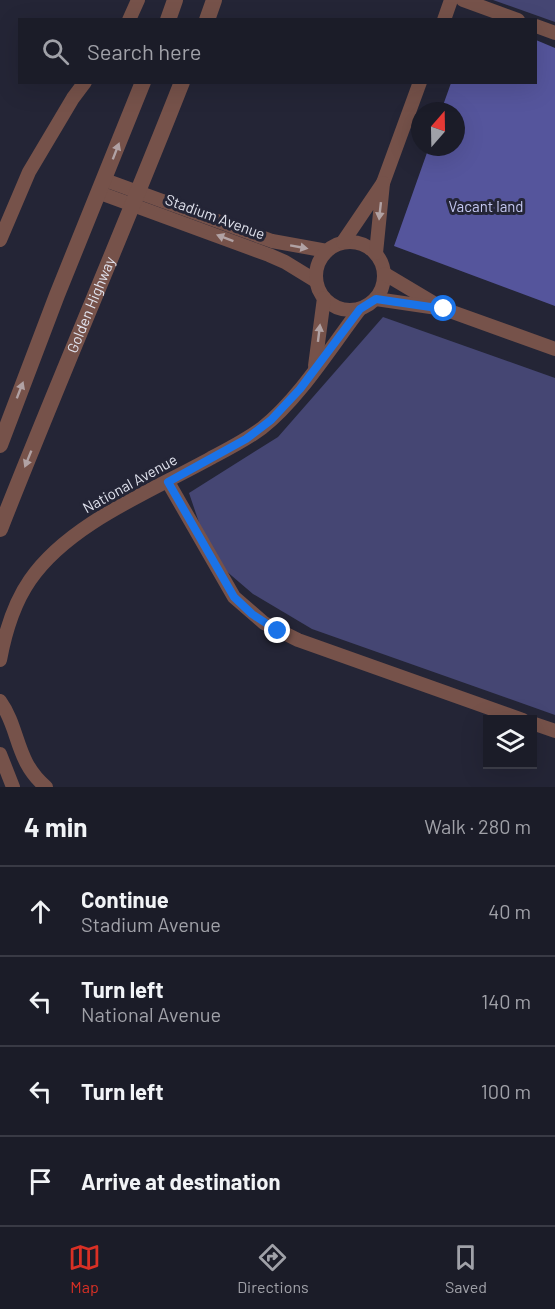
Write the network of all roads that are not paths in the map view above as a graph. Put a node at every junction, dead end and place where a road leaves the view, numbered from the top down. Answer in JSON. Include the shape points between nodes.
{"nodes":[{"id":1,"x":138,"y":0,"type":"edge"},
{"id":2,"x":175,"y":0,"type":"edge"},
{"id":3,"x":214,"y":0,"type":"edge"},
{"id":4,"x":451,"y":0,"type":"edge"},
{"id":5,"x":463,"y":0,"type":"edge"},
{"id":6,"x":130,"y":18,"type":"edge"},
{"id":7,"x":169,"y":18,"type":"edge"},
{"id":8,"x":208,"y":18,"type":"edge"},
{"id":9,"x":445,"y":18,"type":"edge"},
{"id":10,"x":512,"y":18,"type":"edge"},
{"id":11,"x":537,"y":26,"type":"edge"},
{"id":12,"x":555,"y":33,"type":"edge"},
{"id":13,"x":84,"y":84,"type":"edge"},
{"id":14,"x":142,"y":84,"type":"edge"},
{"id":15,"x":181,"y":84,"type":"edge"},
{"id":16,"x":419,"y":84,"type":"edge"},
{"id":17,"x":383,"y":183,"type":"junction"},
{"id":18,"x":102,"y":187,"type":"junction"},
{"id":19,"x":136,"y":199,"type":"junction"},
{"id":20,"x":0,"y":240,"type":"edge"},
{"id":21,"x":343,"y":242,"type":"junction"},
{"id":22,"x":327,"y":251,"type":"junction"},
{"id":23,"x":376,"y":253,"type":"junction"},
{"id":24,"x":385,"y":274,"type":"junction"},
{"id":25,"x":316,"y":281,"type":"junction"},
{"id":26,"x":324,"y":298,"type":"junction"},
{"id":27,"x":376,"y":299,"type":"junction"},
{"id":28,"x":360,"y":309,"type":"junction"},
{"id":29,"x":444,"y":309,"type":"junction"},
{"id":30,"x":555,"y":349,"type":"edge"},
{"id":31,"x":315,"y":368,"type":"junction"},
{"id":32,"x":0,"y":445,"type":"edge"},
{"id":33,"x":168,"y":482,"type":"junction"},
{"id":34,"x":0,"y":529,"type":"edge"},
{"id":35,"x":0,"y":660,"type":"edge"},
{"id":36,"x":0,"y":701,"type":"edge"},
{"id":37,"x":509,"y":715,"type":"edge"},
{"id":38,"x":537,"y":725,"type":"edge"},
{"id":39,"x":555,"y":731,"type":"edge"},
{"id":40,"x":0,"y":754,"type":"edge"},
{"id":41,"x":13,"y":787,"type":"edge"},
{"id":42,"x":46,"y":787,"type":"edge"}],
"edges":[{"from":1,"to":6,"type":"street"},
{"from":2,"to":7,"type":"street"},
{"from":3,"to":8,"type":"street"},
{"from":4,"to":9,"type":"street"},
{"from":5,"to":10,"type":"street"},
{"from":11,"to":12,"type":"street"},
{"from":13,"to":20,"type":"street","via":[[29,172]]},
{"from":18,"to":14,"type":"street","one_way":true},
{"from":15,"to":19,"type":"street","name":"Golden Highway"},
{"from":16,"to":17,"type":"street"},
{"from":17,"to":21,"type":"street"},
{"from":17,"to":23,"type":"street","one_way":true},
{"from":18,"to":19,"type":"street","name":"Stadium Avenue"},
{"from":32,"to":18,"type":"street","one_way":true},
{"from":19,"to":22,"type":"street","name":"Stadium Avenue","one_way":true,"via":[[272,241]]},
{"from":25,"to":19,"type":"street","name":"Stadium Avenue","one_way":true,"via":[[285,262]]},
{"from":19,"to":34,"type":"street","name":"Golden Highway","one_way":true},
{"from":21,"to":22,"type":"street"},
{"from":21,"to":23,"type":"street","via":[[366,245]]},
{"from":22,"to":25,"type":"street","via":[[316,270]]},
{"from":23,"to":24,"type":"street"},
{"from":24,"to":27,"type":"street"},
{"from":24,"to":29,"type":"street"},
{"from":25,"to":26,"type":"street"},
{"from":26,"to":28,"type":"street","via":[[340,309]]},
{"from":31,"to":26,"type":"street","one_way":true},
{"from":27,"to":28,"type":"street"},
{"from":27,"to":29,"type":"street"},
{"from":28,"to":31,"type":"street","name":"National Avenue"},
{"from":29,"to":30,"type":"street"},
{"from":31,"to":33,"type":"street","name":"National Avenue","via":[[283,409],[260,429]]},
{"from":33,"to":35,"type":"street","name":"National Avenue","via":[[91,523],[60,547],[30,579],[8,628]]},
{"from":33,"to":37,"type":"street","via":[[234,597],[264,623],[298,640]]},
{"from":36,"to":42,"type":"street","via":[[19,749]]},
{"from":38,"to":39,"type":"street"},
{"from":40,"to":41,"type":"street"}]}
